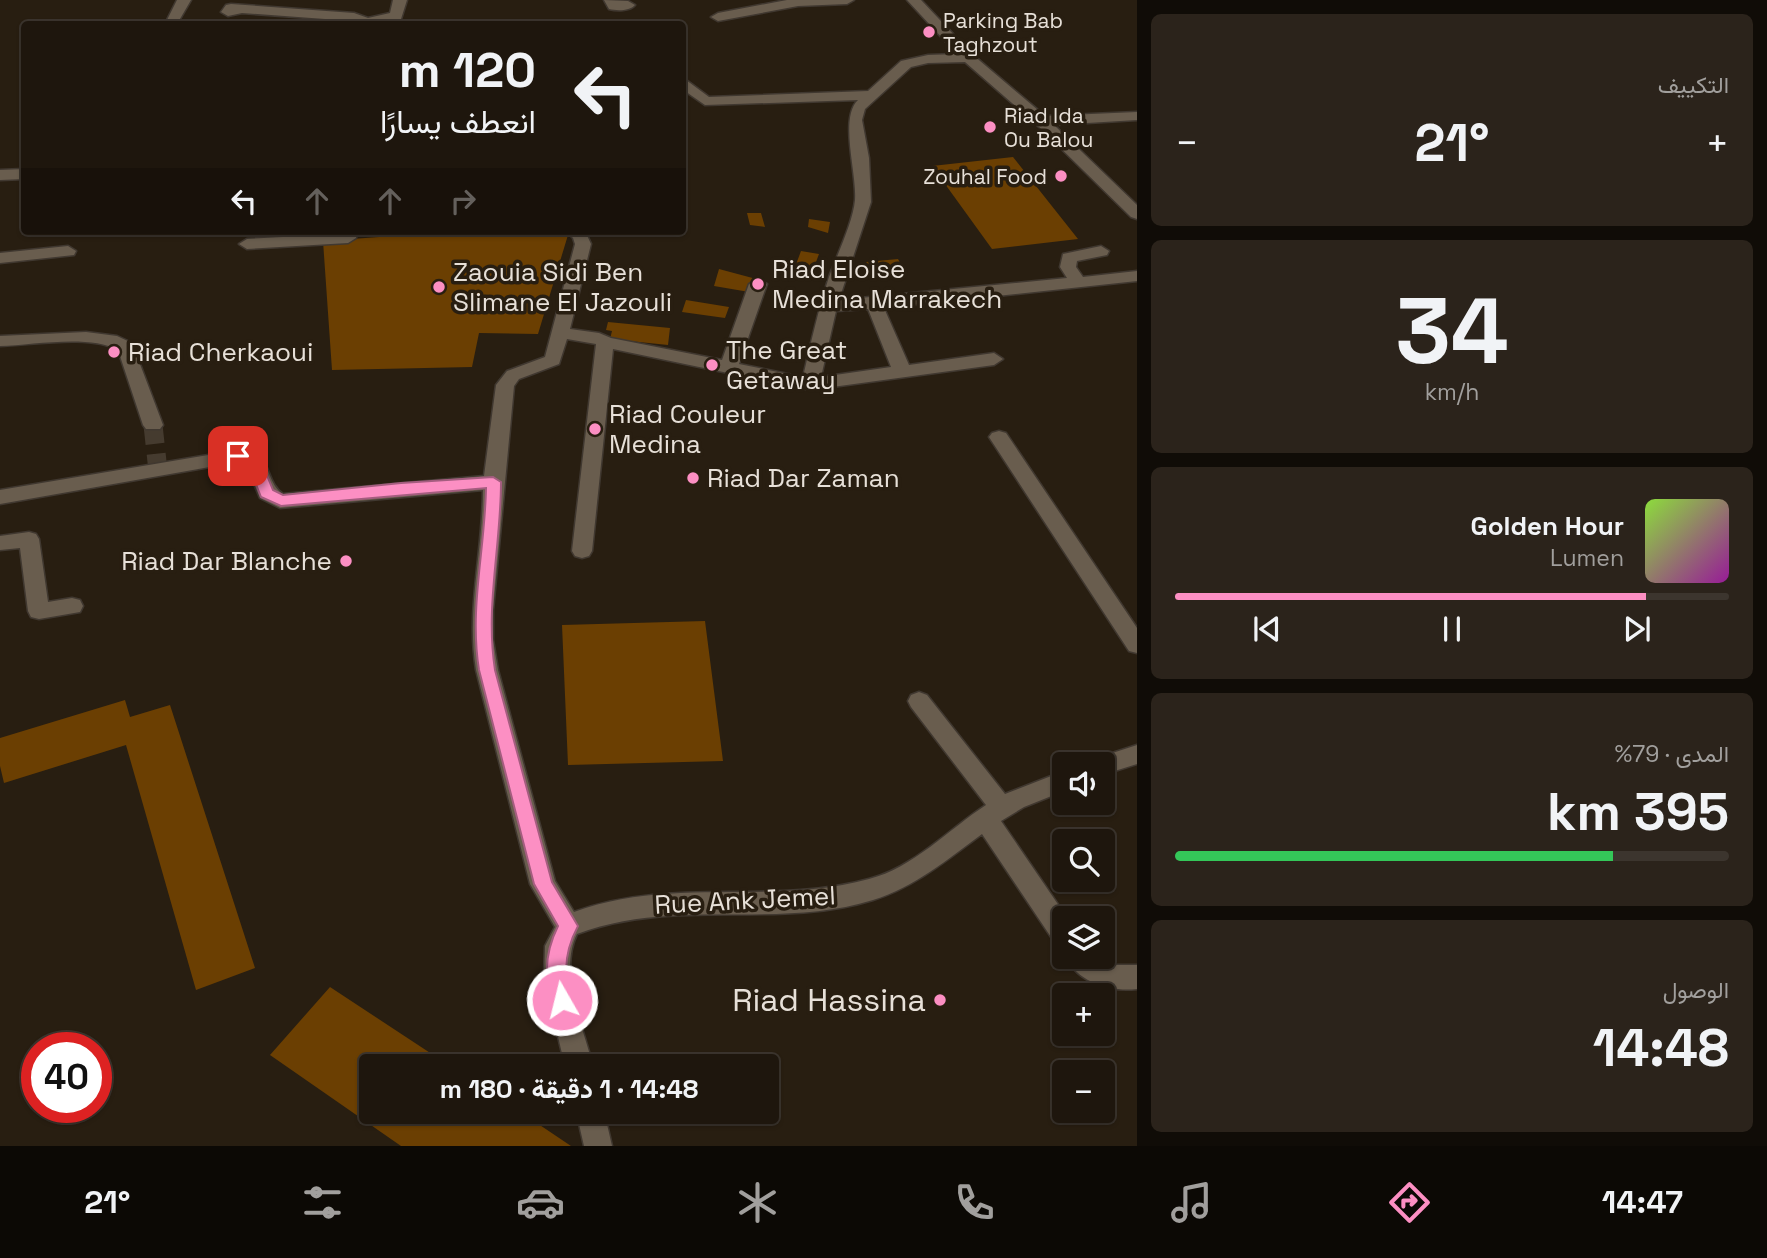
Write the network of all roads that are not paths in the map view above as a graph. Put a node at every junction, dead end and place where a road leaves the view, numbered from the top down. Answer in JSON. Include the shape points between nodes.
{"nodes":[{"id":1,"x":184,"y":0,"type":"edge"},
{"id":2,"x":400,"y":0,"type":"edge"},
{"id":3,"x":611,"y":0,"type":"edge"},
{"id":4,"x":847,"y":0,"type":"edge"},
{"id":5,"x":914,"y":0,"type":"edge"},
{"id":6,"x":796,"y":1,"type":"edge"},
{"id":7,"x":628,"y":5,"type":"dead end"},
{"id":8,"x":236,"y":12,"type":"dead end"},
{"id":9,"x":718,"y":17,"type":"dead end"},
{"id":10,"x":173,"y":21,"type":"edge"},
{"id":11,"x":363,"y":21,"type":"edge"},
{"id":12,"x":375,"y":21,"type":"edge"},
{"id":13,"x":968,"y":58,"type":"junction"},
{"id":14,"x":686,"y":84,"type":"edge"},
{"id":15,"x":871,"y":94,"type":"junction"},
{"id":16,"x":705,"y":101,"type":"junction"},
{"id":17,"x":686,"y":105,"type":"edge"},
{"id":18,"x":1137,"y":116,"type":"edge"},
{"id":19,"x":1041,"y":121,"type":"junction"},
{"id":20,"x":21,"y":173,"type":"edge"},
{"id":21,"x":0,"y":175,"type":"edge"},
{"id":22,"x":1137,"y":191,"type":"edge"},
{"id":23,"x":1116,"y":193,"type":"junction"},
{"id":24,"x":1137,"y":214,"type":"edge"},
{"id":25,"x":348,"y":235,"type":"edge"},
{"id":26,"x":580,"y":235,"type":"edge"},
{"id":27,"x":289,"y":237,"type":"edge"},
{"id":28,"x":247,"y":244,"type":"dead end"},
{"id":29,"x":68,"y":251,"type":"dead end"},
{"id":30,"x":1101,"y":251,"type":"dead end"},
{"id":31,"x":0,"y":258,"type":"edge"},
{"id":32,"x":1137,"y":276,"type":"edge"},
{"id":33,"x":1077,"y":281,"type":"junction"},
{"id":34,"x":758,"y":284,"type":"dead end"},
{"id":35,"x":874,"y":304,"type":"junction"},
{"id":36,"x":828,"y":306,"type":"junction"},
{"id":37,"x":561,"y":333,"type":"junction"},
{"id":38,"x":0,"y":341,"type":"edge"},
{"id":39,"x":605,"y":342,"type":"junction"},
{"id":40,"x":994,"y":359,"type":"dead end"},
{"id":41,"x":729,"y":367,"type":"junction"},
{"id":42,"x":902,"y":371,"type":"junction"},
{"id":43,"x":810,"y":384,"type":"junction"},
{"id":44,"x":153,"y":425,"type":"tunnel mouth"},
{"id":45,"x":999,"y":437,"type":"dead end"},
{"id":46,"x":493,"y":482,"type":"junction"},
{"id":47,"x":0,"y":497,"type":"edge"},
{"id":48,"x":0,"y":543,"type":"edge"},
{"id":49,"x":582,"y":551,"type":"dead end"},
{"id":50,"x":72,"y":606,"type":"dead end"},
{"id":51,"x":1137,"y":645,"type":"edge"},
{"id":52,"x":919,"y":701,"type":"dead end"},
{"id":53,"x":1137,"y":754,"type":"edge"},
{"id":54,"x":1115,"y":762,"type":"edge"},
{"id":55,"x":1052,"y":786,"type":"edge"},
{"id":56,"x":994,"y":813,"type":"junction"},
{"id":57,"x":1052,"y":914,"type":"edge"},
{"id":58,"x":568,"y":926,"type":"junction"},
{"id":59,"x":1091,"y":969,"type":"edge"},
{"id":60,"x":1137,"y":977,"type":"edge"},
{"id":61,"x":576,"y":1054,"type":"edge"},
{"id":62,"x":593,"y":1124,"type":"edge"},
{"id":63,"x":598,"y":1146,"type":"edge"}],
"edges":[{"from":1,"to":10,"type":"street"},
{"from":2,"to":12,"type":"street","via":[[396,16]]},
{"from":3,"to":7,"type":"street","via":[[614,6]]},
{"from":4,"to":6,"type":"street"},
{"from":5,"to":13,"type":"street"},
{"from":6,"to":9,"type":"street"},
{"from":8,"to":11,"type":"street","via":[[228,12],[231,8]]},
{"from":13,"to":15,"type":"street","via":[[906,64]]},
{"from":13,"to":19,"type":"street"},
{"from":14,"to":16,"type":"street"},
{"from":15,"to":16,"type":"street"},
{"from":15,"to":36,"type":"street","via":[[858,108],[855,120],[863,202]]},
{"from":16,"to":17,"type":"street"},
{"from":18,"to":19,"type":"street"},
{"from":19,"to":23,"type":"street"},
{"from":20,"to":21,"type":"street"},
{"from":22,"to":23,"type":"street"},
{"from":23,"to":24,"type":"street"},
{"from":25,"to":27,"type":"street"},
{"from":26,"to":37,"type":"street","via":[[583,244]]},
{"from":27,"to":28,"type":"street"},
{"from":29,"to":31,"type":"street"},
{"from":30,"to":33,"type":"street","via":[[1069,258],[1068,267]]},
{"from":32,"to":33,"type":"street"},
{"from":33,"to":35,"type":"street"},
{"from":34,"to":41,"type":"street"},
{"from":35,"to":36,"type":"street"},
{"from":35,"to":42,"type":"street"},
{"from":36,"to":43,"type":"street"},
{"from":37,"to":39,"type":"street"},
{"from":37,"to":46,"type":"street","via":[[552,360],[513,375],[505,385]]},
{"from":38,"to":44,"type":"street","via":[[101,337],[121,341]]},
{"from":39,"to":41,"type":"street"},
{"from":39,"to":49,"type":"street"},
{"from":40,"to":42,"type":"street"},
{"from":41,"to":43,"type":"street"},
{"from":42,"to":43,"type":"street"},
{"from":45,"to":51,"type":"street"},
{"from":46,"to":47,"type":"street","via":[[281,501],[267,493],[255,461],[238,456]]},
{"from":46,"to":58,"type":"street","via":[[482,610],[484,650],[543,884]]},
{"from":48,"to":50,"type":"street","via":[[29,538],[39,611]]},
{"from":52,"to":56,"type":"street"},
{"from":53,"to":54,"type":"street"},
{"from":55,"to":56,"type":"street","name":"Rue Ank Jemel"},
{"from":56,"to":57,"type":"street"},
{"from":56,"to":58,"type":"street","name":"Rue Ank Jemel","via":[[894,881],[871,890],[824,899],[627,906],[592,914]]},
{"from":58,"to":61,"type":"street","via":[[558,946],[557,978]]},
{"from":59,"to":60,"type":"street","via":[[1106,976]]},
{"from":62,"to":63,"type":"street"}]}
